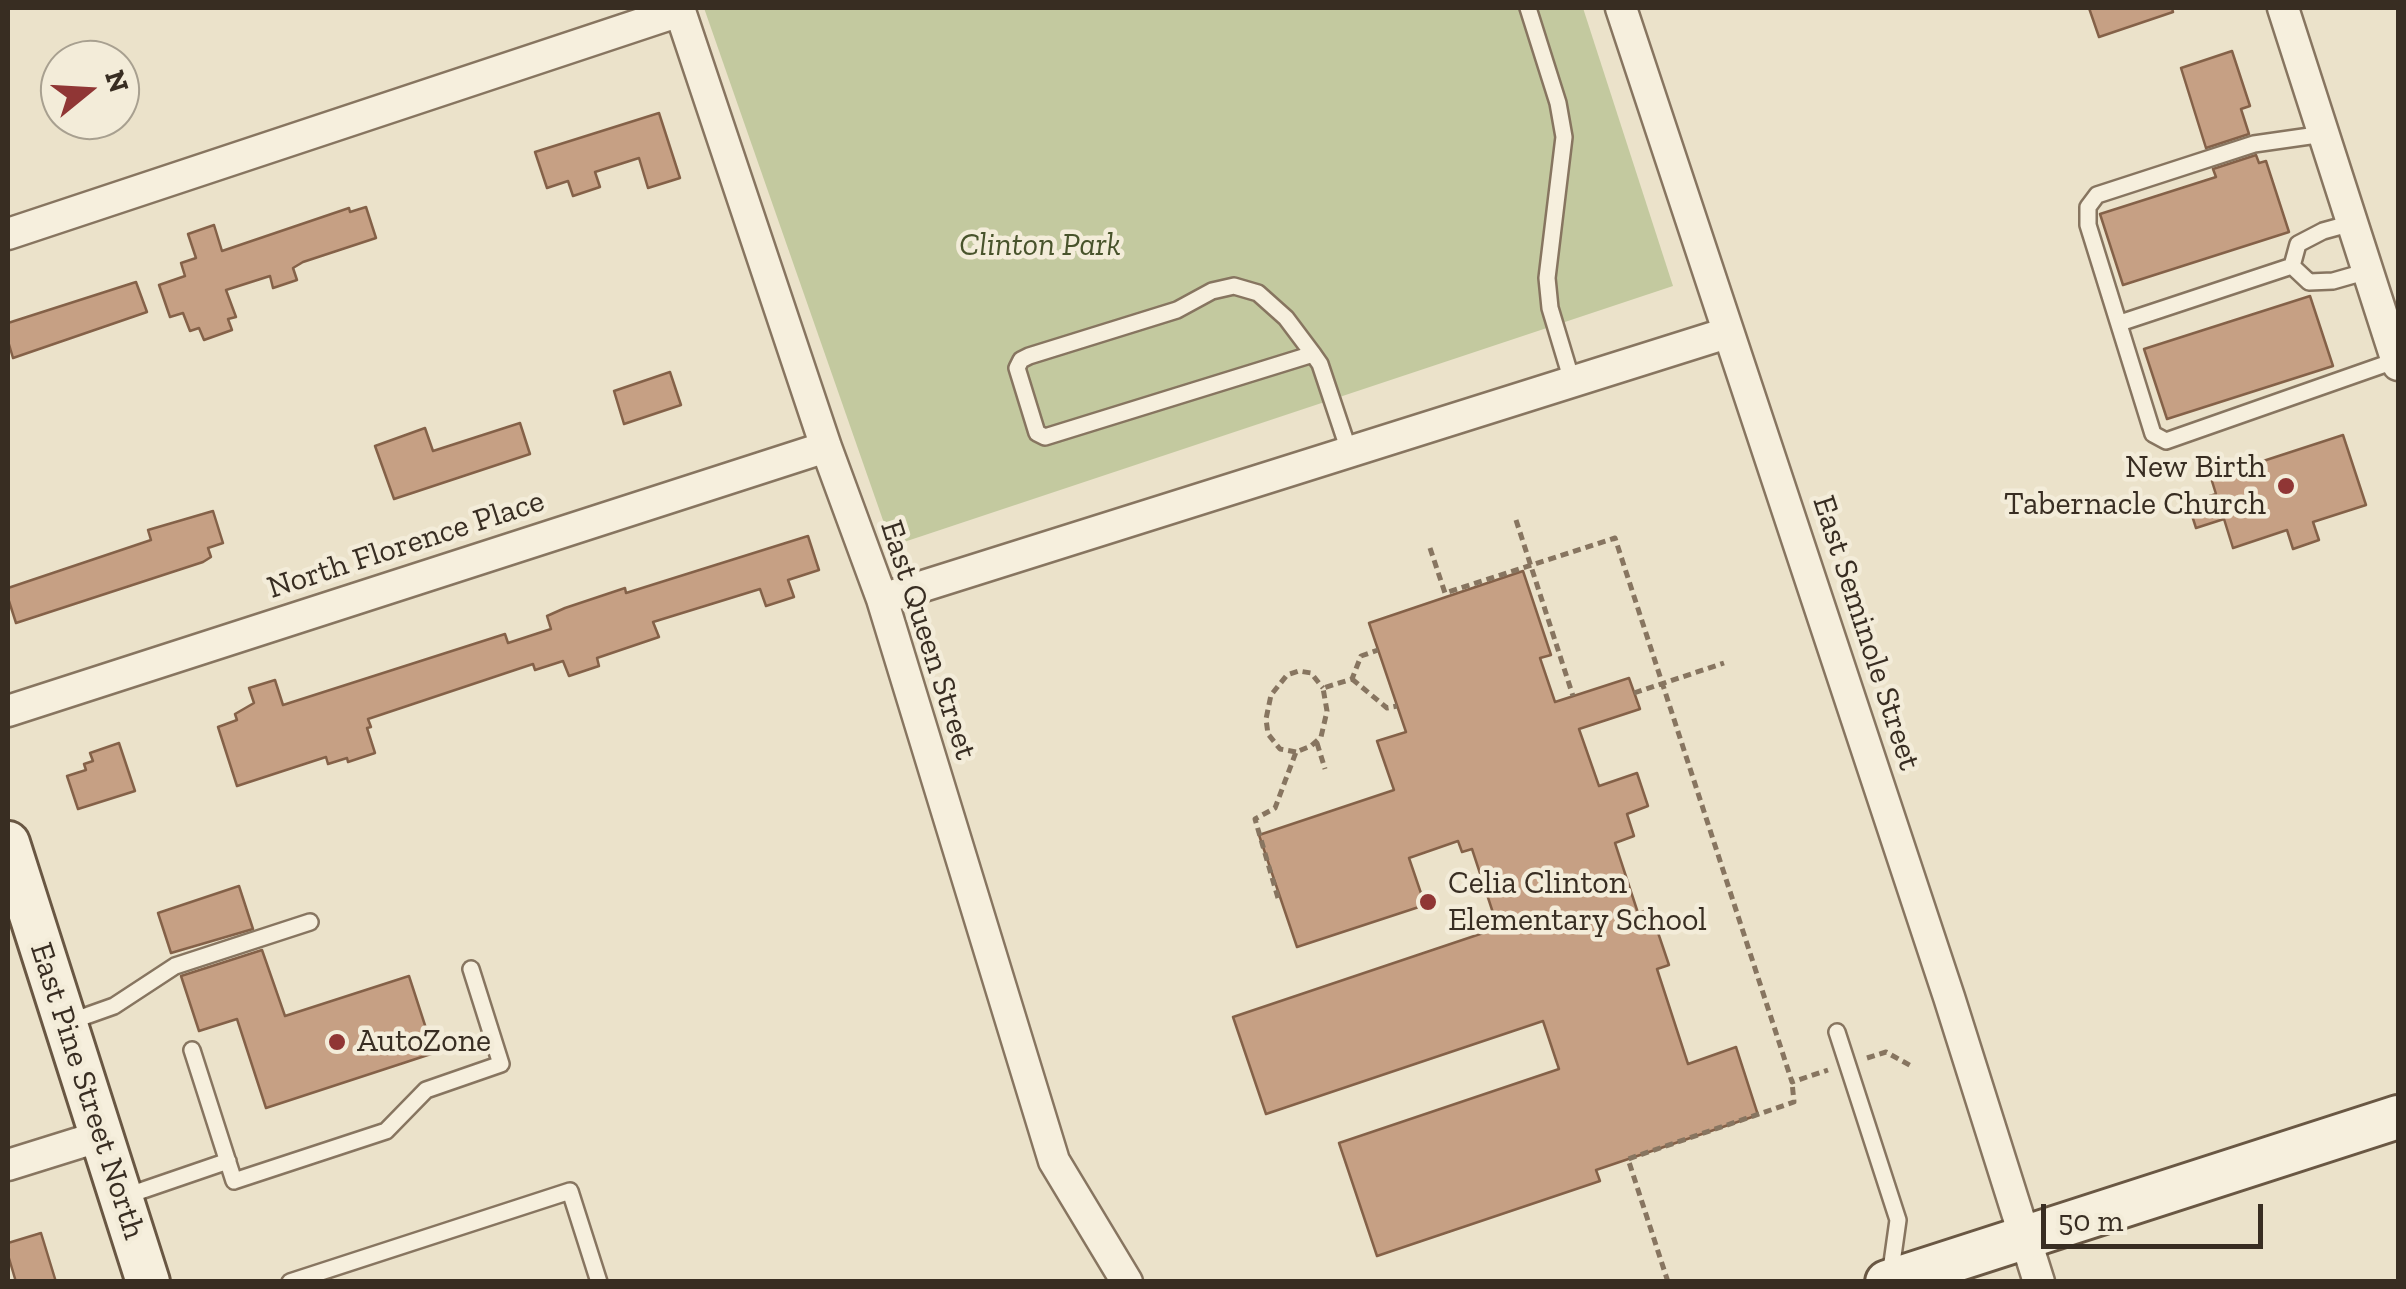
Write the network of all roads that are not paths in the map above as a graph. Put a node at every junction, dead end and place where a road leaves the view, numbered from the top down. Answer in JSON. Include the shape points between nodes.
{"nodes":[{"id":1,"x":1528,"y":8,"type":"edge"},
{"id":2,"x":1622,"y":8,"type":"edge"},
{"id":3,"x":2283,"y":8,"type":"edge"},
{"id":4,"x":2324,"y":134,"type":"junction"},
{"id":5,"x":2352,"y":223,"type":"junction"},
{"id":6,"x":8,"y":234,"type":"edge"},
{"id":7,"x":2292,"y":266,"type":"junction"},
{"id":8,"x":2368,"y":271,"type":"junction"},
{"id":9,"x":2389,"y":304,"type":"edge"},
{"id":10,"x":2120,"y":322,"type":"junction"},
{"id":11,"x":1726,"y":333,"type":"junction"},
{"id":12,"x":1313,"y":354,"type":"junction"},
{"id":13,"x":2398,"y":362,"type":"edge"},
{"id":14,"x":1572,"y":381,"type":"junction"},
{"id":15,"x":826,"y":447,"type":"junction"},
{"id":16,"x":1348,"y":451,"type":"junction"},
{"id":17,"x":882,"y":599,"type":"junction"},
{"id":18,"x":8,"y":710,"type":"edge"},
{"id":19,"x":8,"y":843,"type":"edge"},
{"id":20,"x":310,"y":922,"type":"dead end"},
{"id":21,"x":471,"y":969,"type":"dead end"},
{"id":22,"x":65,"y":1023,"type":"junction"},
{"id":23,"x":1837,"y":1032,"type":"dead end"},
{"id":24,"x":192,"y":1050,"type":"dead end"},
{"id":25,"x":2398,"y":1117,"type":"edge"},
{"id":26,"x":101,"y":1136,"type":"junction"},
{"id":27,"x":228,"y":1161,"type":"junction"},
{"id":28,"x":8,"y":1165,"type":"edge"},
{"id":29,"x":121,"y":1198,"type":"junction"},
{"id":30,"x":2024,"y":1236,"type":"junction"},
{"id":31,"x":1888,"y":1281,"type":"edge"},
{"id":32,"x":148,"y":1282,"type":"edge"},
{"id":33,"x":290,"y":1282,"type":"edge"},
{"id":34,"x":599,"y":1282,"type":"edge"},
{"id":35,"x":1127,"y":1282,"type":"edge"},
{"id":36,"x":2039,"y":1282,"type":"edge"}],
"edges":[{"from":1,"to":14,"type":"lane","via":[[1564,137],[1547,278]]},
{"from":2,"to":11,"type":"street","name":"East Seminole Street"},
{"from":3,"to":4,"type":"street"},
{"from":4,"to":5,"type":"street"},
{"from":4,"to":10,"type":"lane","via":[[2254,144],[2097,195],[2088,207],[2088,226]]},
{"from":5,"to":7,"type":"lane","via":[[2298,244]]},
{"from":5,"to":8,"type":"street"},
{"from":6,"to":15,"type":"street","name":"East Queen Street","via":[[680,11]]},
{"from":7,"to":8,"type":"lane","via":[[2310,282]]},
{"from":7,"to":10,"type":"lane"},
{"from":8,"to":9,"type":"street"},
{"from":9,"to":13,"type":"street"},
{"from":10,"to":13,"type":"lane","via":[[2152,434],[2166,441]]},
{"from":11,"to":14,"type":"street"},
{"from":11,"to":30,"type":"street","name":"East Seminole Street"},
{"from":12,"to":12,"type":"lane","via":[[1258,293],[1234,286],[1029,356],[1017,368],[1038,434],[1045,438]]},
{"from":12,"to":16,"type":"lane"},
{"from":14,"to":16,"type":"street"},
{"from":15,"to":17,"type":"street","name":"East Queen Street"},
{"from":15,"to":18,"type":"street","name":"North Florence Place"},
{"from":16,"to":17,"type":"street"},
{"from":17,"to":35,"type":"street","name":"East Queen Street","via":[[1054,1162]]},
{"from":19,"to":22,"type":"main road","name":"East Pine Street North","via":[[24,914]]},
{"from":20,"to":22,"type":"lane","via":[[175,966],[114,1006]]},
{"from":21,"to":27,"type":"lane","via":[[501,1064],[426,1090],[386,1131],[234,1181]]},
{"from":22,"to":26,"type":"main road","name":"East Pine Street North"},
{"from":23,"to":31,"type":"lane","via":[[1898,1220]]},
{"from":24,"to":27,"type":"lane"},
{"from":25,"to":30,"type":"main road"},
{"from":26,"to":28,"type":"street"},
{"from":26,"to":29,"type":"main road","name":"East Pine Street North"},
{"from":27,"to":29,"type":"lane"},
{"from":29,"to":32,"type":"main road","name":"East Pine Street North"},
{"from":30,"to":31,"type":"main road"},
{"from":30,"to":36,"type":"street","name":"East Seminole Street"},
{"from":33,"to":34,"type":"lane","via":[[570,1191]]}]}
